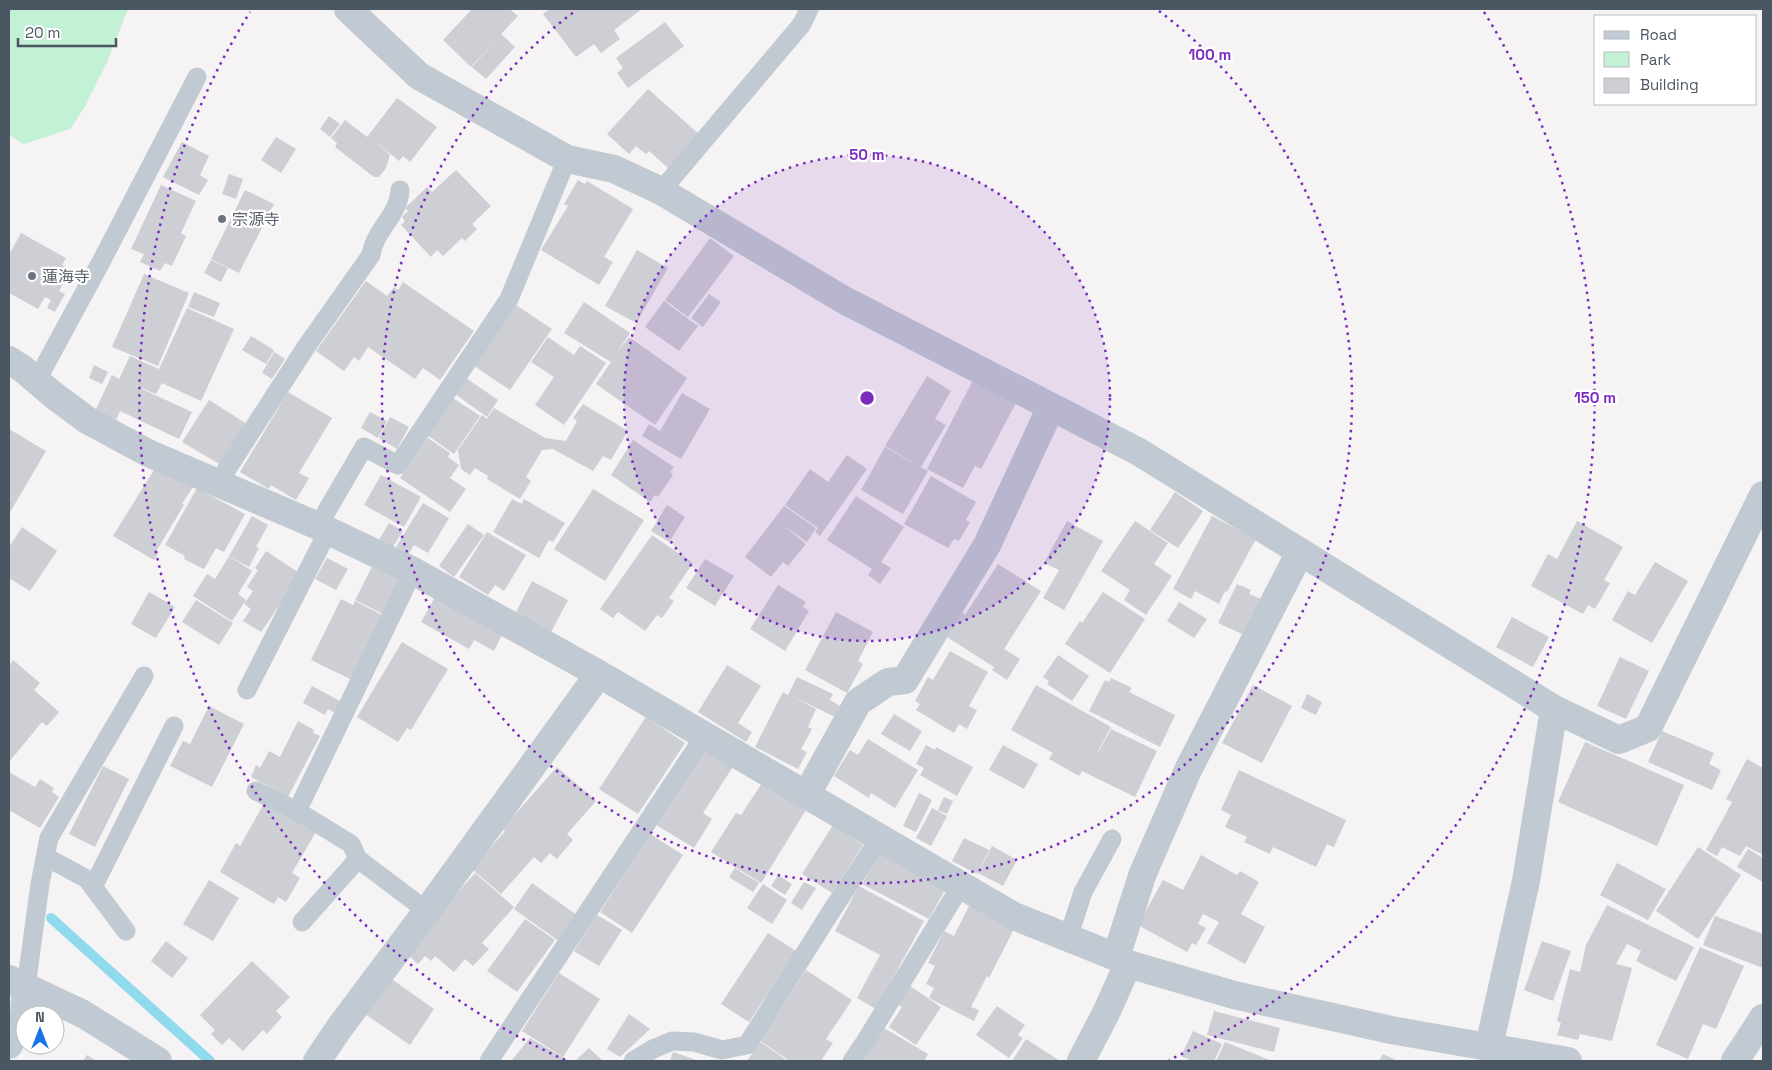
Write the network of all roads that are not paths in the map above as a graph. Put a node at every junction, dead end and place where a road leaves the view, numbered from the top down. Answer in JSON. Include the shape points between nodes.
{"nodes":[{"id":1,"x":348,"y":9,"type":"edge"},
{"id":2,"x":809,"y":9,"type":"edge"},
{"id":3,"x":197,"y":77,"type":"dead end"},
{"id":4,"x":567,"y":159,"type":"junction"},
{"id":5,"x":400,"y":190,"type":"dead end"},
{"id":6,"x":660,"y":191,"type":"junction"},
{"id":7,"x":9,"y":360,"type":"edge"},
{"id":8,"x":36,"y":382,"type":"junction"},
{"id":9,"x":1052,"y":407,"type":"junction"},
{"id":10,"x":218,"y":483,"type":"junction"},
{"id":11,"x":1763,"y":495,"type":"edge"},
{"id":12,"x":323,"y":529,"type":"junction"},
{"id":13,"x":1300,"y":552,"type":"junction"},
{"id":14,"x":414,"y":571,"type":"junction"},
{"id":15,"x":600,"y":674,"type":"junction"},
{"id":16,"x":144,"y":676,"type":"dead end"},
{"id":17,"x":248,"y":690,"type":"dead end"},
{"id":18,"x":1554,"y":709,"type":"junction"},
{"id":19,"x":174,"y":726,"type":"dead end"},
{"id":20,"x":705,"y":735,"type":"junction"},
{"id":21,"x":256,"y":791,"type":"dead end"},
{"id":22,"x":807,"y":794,"type":"junction"},
{"id":23,"x":297,"y":811,"type":"junction"},
{"id":24,"x":880,"y":838,"type":"junction"},
{"id":25,"x":1112,"y":839,"type":"dead end"},
{"id":26,"x":46,"y":858,"type":"junction"},
{"id":27,"x":358,"y":858,"type":"junction"},
{"id":28,"x":962,"y":884,"type":"junction"},
{"id":29,"x":93,"y":887,"type":"junction"},
{"id":30,"x":427,"y":911,"type":"junction"},
{"id":31,"x":302,"y":922,"type":"dead end"},
{"id":32,"x":126,"y":931,"type":"dead end"},
{"id":33,"x":1068,"y":938,"type":"junction"},
{"id":34,"x":1122,"y":960,"type":"junction"},
{"id":35,"x":17,"y":983,"type":"edge"},
{"id":36,"x":1763,"y":1018,"type":"edge"},
{"id":37,"x":9,"y":1045,"type":"edge"},
{"id":38,"x":1489,"y":1046,"type":"junction"},
{"id":39,"x":651,"y":1055,"type":"edge"},
{"id":40,"x":158,"y":1061,"type":"edge"},
{"id":41,"x":317,"y":1061,"type":"edge"},
{"id":42,"x":489,"y":1061,"type":"edge"},
{"id":43,"x":633,"y":1061,"type":"edge"},
{"id":44,"x":852,"y":1061,"type":"edge"},
{"id":45,"x":1081,"y":1061,"type":"edge"},
{"id":46,"x":1568,"y":1061,"type":"edge"},
{"id":47,"x":1735,"y":1061,"type":"edge"}],
"edges":[{"from":1,"to":4,"type":"street","via":[[419,76]]},
{"from":2,"to":6,"type":"lane","via":[[802,24]]},
{"from":3,"to":8,"type":"lane"},
{"from":4,"to":6,"type":"street","via":[[614,169]]},
{"from":4,"to":12,"type":"lane","via":[[509,299],[398,465],[364,447]]},
{"from":5,"to":10,"type":"lane","via":[[400,201],[372,245],[371,255],[306,347]]},
{"from":6,"to":9,"type":"street","via":[[844,300]]},
{"from":7,"to":8,"type":"street"},
{"from":8,"to":10,"type":"street","via":[[87,420],[148,453]]},
{"from":9,"to":13,"type":"street","via":[[1139,452]]},
{"from":9,"to":22,"type":"street","via":[[987,545],[905,680],[888,682],[858,702]]},
{"from":10,"to":12,"type":"street"},
{"from":11,"to":18,"type":"street","via":[[1648,728],[1619,740]]},
{"from":12,"to":14,"type":"street"},
{"from":12,"to":17,"type":"lane"},
{"from":13,"to":18,"type":"street"},
{"from":13,"to":34,"type":"street","via":[[1188,770],[1143,873]]},
{"from":14,"to":15,"type":"street"},
{"from":14,"to":23,"type":"lane"},
{"from":15,"to":20,"type":"street"},
{"from":15,"to":30,"type":"street"},
{"from":16,"to":26,"type":"lane","via":[[49,838]]},
{"from":18,"to":38,"type":"street","via":[[1526,881]]},
{"from":19,"to":29,"type":"lane"},
{"from":20,"to":22,"type":"street"},
{"from":20,"to":42,"type":"lane"},
{"from":21,"to":23,"type":"lane"},
{"from":22,"to":24,"type":"street"},
{"from":23,"to":27,"type":"lane","via":[[351,844]]},
{"from":24,"to":28,"type":"street"},
{"from":24,"to":39,"type":"lane","via":[[747,1045],[722,1050],[694,1042],[672,1041]]},
{"from":25,"to":33,"type":"lane","via":[[1083,892]]},
{"from":26,"to":29,"type":"lane","via":[[87,879]]},
{"from":26,"to":35,"type":"lane"},
{"from":27,"to":30,"type":"lane"},
{"from":27,"to":31,"type":"lane"},
{"from":28,"to":33,"type":"street","via":[[1014,916]]},
{"from":28,"to":44,"type":"lane"},
{"from":29,"to":32,"type":"lane"},
{"from":30,"to":41,"type":"street"},
{"from":33,"to":34,"type":"street"},
{"from":34,"to":38,"type":"street","via":[[1244,997],[1391,1030]]},
{"from":34,"to":45,"type":"street","via":[[1106,1013]]},
{"from":35,"to":37,"type":"street","via":[[24,1015]]},
{"from":35,"to":40,"type":"street","via":[[83,1014]]},
{"from":36,"to":47,"type":"street"},
{"from":38,"to":46,"type":"street"},
{"from":39,"to":43,"type":"lane"}]}
